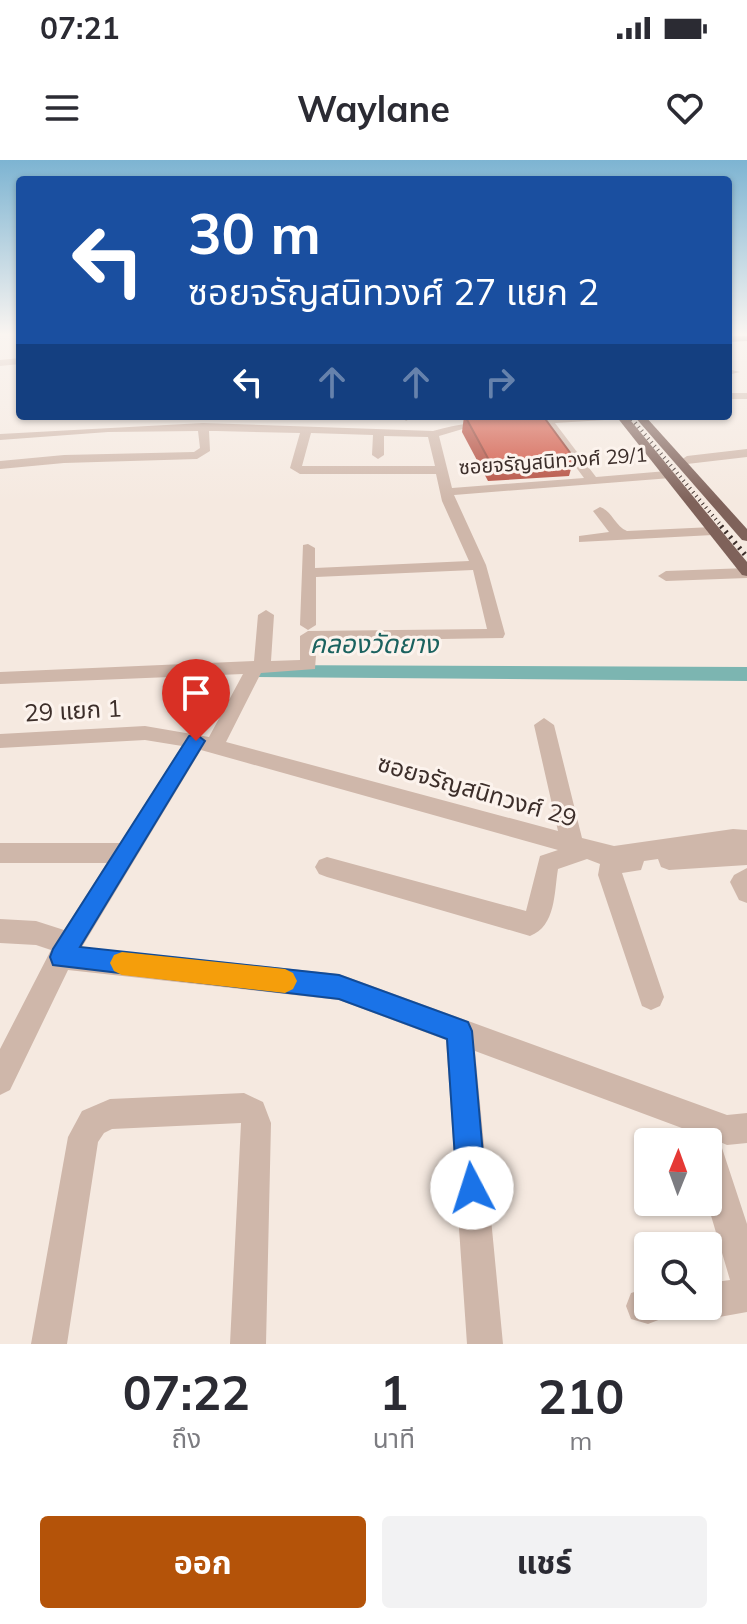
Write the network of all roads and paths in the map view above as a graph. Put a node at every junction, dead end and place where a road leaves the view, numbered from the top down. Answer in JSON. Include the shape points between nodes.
{"nodes":[{"id":1,"x":533,"y":420,"type":"edge"},
{"id":2,"x":547,"y":420,"type":"edge"},
{"id":3,"x":626,"y":420,"type":"edge"},
{"id":4,"x":627,"y":420,"type":"edge"},
{"id":5,"x":642,"y":420,"type":"edge"},
{"id":6,"x":652,"y":420,"type":"edge"},
{"id":7,"x":203,"y":426,"type":"junction"},
{"id":8,"x":68,"y":430,"type":"junction"},
{"id":9,"x":306,"y":430,"type":"junction"},
{"id":10,"x":379,"y":432,"type":"junction"},
{"id":11,"x":433,"y":434,"type":"junction"},
{"id":12,"x":0,"y":437,"type":"edge"},
{"id":13,"x":747,"y":453,"type":"edge"},
{"id":14,"x":378,"y":455,"type":"dead end"},
{"id":15,"x":64,"y":459,"type":"junction"},
{"id":16,"x":687,"y":460,"type":"junction"},
{"id":17,"x":0,"y":465,"type":"edge"},
{"id":18,"x":443,"y":470,"type":"junction"},
{"id":19,"x":667,"y":475,"type":"junction"},
{"id":20,"x":591,"y":479,"type":"junction"},
{"id":21,"x":448,"y":492,"type":"junction"},
{"id":22,"x":709,"y":505,"type":"junction"},
{"id":23,"x":600,"y":511,"type":"dead end"},
{"id":24,"x":747,"y":528,"type":"edge"},
{"id":25,"x":713,"y":531,"type":"junction"},
{"id":26,"x":626,"y":535,"type":"junction"},
{"id":27,"x":747,"y":537,"type":"edge"},
{"id":28,"x":584,"y":539,"type":"dead end"},
{"id":29,"x":308,"y":548,"type":"dead end"},
{"id":30,"x":479,"y":565,"type":"junction"},
{"id":31,"x":747,"y":571,"type":"edge"},
{"id":32,"x":308,"y":573,"type":"junction"},
{"id":33,"x":666,"y":576,"type":"dead end"},
{"id":34,"x":266,"y":615,"type":"dead end"},
{"id":35,"x":308,"y":630,"type":"junction"},
{"id":36,"x":255,"y":672,"type":"junction"},
{"id":37,"x":0,"y":678,"type":"edge"},
{"id":38,"x":544,"y":725,"type":"dead end"},
{"id":39,"x":0,"y":741,"type":"edge"},
{"id":40,"x":205,"y":743,"type":"junction"},
{"id":41,"x":747,"y":839,"type":"edge"},
{"id":42,"x":579,"y":847,"type":"junction"},
{"id":43,"x":0,"y":853,"type":"edge"},
{"id":44,"x":126,"y":853,"type":"junction"},
{"id":45,"x":747,"y":855,"type":"edge"},
{"id":46,"x":327,"y":867,"type":"dead end"},
{"id":47,"x":747,"y":878,"type":"edge"},
{"id":48,"x":747,"y":892,"type":"edge"},
{"id":49,"x":0,"y":931,"type":"edge"},
{"id":50,"x":65,"y":950,"type":"junction"},
{"id":51,"x":651,"y":997,"type":"dead end"},
{"id":52,"x":459,"y":1031,"type":"junction"},
{"id":53,"x":0,"y":1080,"type":"edge"},
{"id":54,"x":695,"y":1128,"type":"edge"},
{"id":55,"x":747,"y":1128,"type":"edge"},
{"id":56,"x":722,"y":1130,"type":"edge"},
{"id":57,"x":722,"y":1202,"type":"edge"},
{"id":58,"x":746,"y":1289,"type":"edge"},
{"id":59,"x":722,"y":1297,"type":"edge"},
{"id":60,"x":49,"y":1344,"type":"edge"},
{"id":61,"x":248,"y":1344,"type":"edge"},
{"id":62,"x":485,"y":1344,"type":"edge"}],
"edges":[{"from":1,"to":11,"type":"street","via":[[466,425]]},
{"from":2,"to":20,"type":"street"},
{"from":3,"to":19,"type":"main road"},
{"from":4,"to":22,"type":"main road"},
{"from":5,"to":22,"type":"main road"},
{"from":6,"to":16,"type":"main road"},
{"from":7,"to":8,"type":"street"},
{"from":7,"to":9,"type":"street"},
{"from":7,"to":15,"type":"street","via":[[206,449],[197,455]]},
{"from":8,"to":12,"type":"street"},
{"from":8,"to":15,"type":"street"},
{"from":9,"to":10,"type":"street"},
{"from":9,"to":18,"type":"street","via":[[296,468],[300,470]]},
{"from":10,"to":11,"type":"street"},
{"from":10,"to":14,"type":"street"},
{"from":11,"to":18,"type":"street"},
{"from":13,"to":16,"type":"street"},
{"from":15,"to":17,"type":"street"},
{"from":16,"to":24,"type":"main road"},
{"from":18,"to":21,"type":"street"},
{"from":19,"to":20,"type":"street","name":"ซอยจรัญสนิทวงศ์ 29/1"},
{"from":19,"to":25,"type":"main road"},
{"from":20,"to":21,"type":"street","name":"ซอยจรัญสนิทวงศ์ 29/1"},
{"from":21,"to":30,"type":"street","name":"ซอยจรัญสนิทวงศ์ 29/1"},
{"from":22,"to":27,"type":"main road"},
{"from":22,"to":31,"type":"main road"},
{"from":23,"to":26,"type":"street","via":[[615,531]]},
{"from":25,"to":26,"type":"street"},
{"from":25,"to":31,"type":"main road"},
{"from":26,"to":28,"type":"street"},
{"from":29,"to":32,"type":"street"},
{"from":30,"to":32,"type":"street"},
{"from":30,"to":35,"type":"street","name":"ซอยจรัญสนิทวงศ์ 29/1","via":[[497,634]]},
{"from":31,"to":33,"type":"street"},
{"from":32,"to":35,"type":"street"},
{"from":34,"to":36,"type":"street"},
{"from":35,"to":36,"type":"street","via":[[309,665]]},
{"from":36,"to":37,"type":"street"},
{"from":36,"to":40,"type":"street"},
{"from":38,"to":42,"type":"street"},
{"from":39,"to":40,"type":"street","name":"29 แยก 1","via":[[145,733]]},
{"from":40,"to":42,"type":"street","name":"ซอยจรัญสนิทวงศ์ 29"},
{"from":40,"to":44,"type":"street"},
{"from":41,"to":42,"type":"street","name":"ซอยจรัญสนิทวงศ์ 29","via":[[614,856]]},
{"from":42,"to":46,"type":"street","via":[[548,863],[538,916],[530,924]]},
{"from":43,"to":44,"type":"street"},
{"from":44,"to":50,"type":"street"},
{"from":45,"to":51,"type":"street","via":[[610,867]]},
{"from":47,"to":48,"type":"street","via":[[742,882]]},
{"from":49,"to":50,"type":"street","via":[[36,933]]},
{"from":50,"to":52,"type":"street","via":[[339,987]]},
{"from":50,"to":53,"type":"street"},
{"from":52,"to":54,"type":"street"},
{"from":52,"to":62,"type":"street"},
{"from":55,"to":56,"type":"street"},
{"from":57,"to":58,"type":"street"},
{"from":58,"to":59,"type":"street"},
{"from":60,"to":61,"type":"street","via":[[83,1137],[93,1122],[110,1114],[244,1108],[256,1123]]}]}
